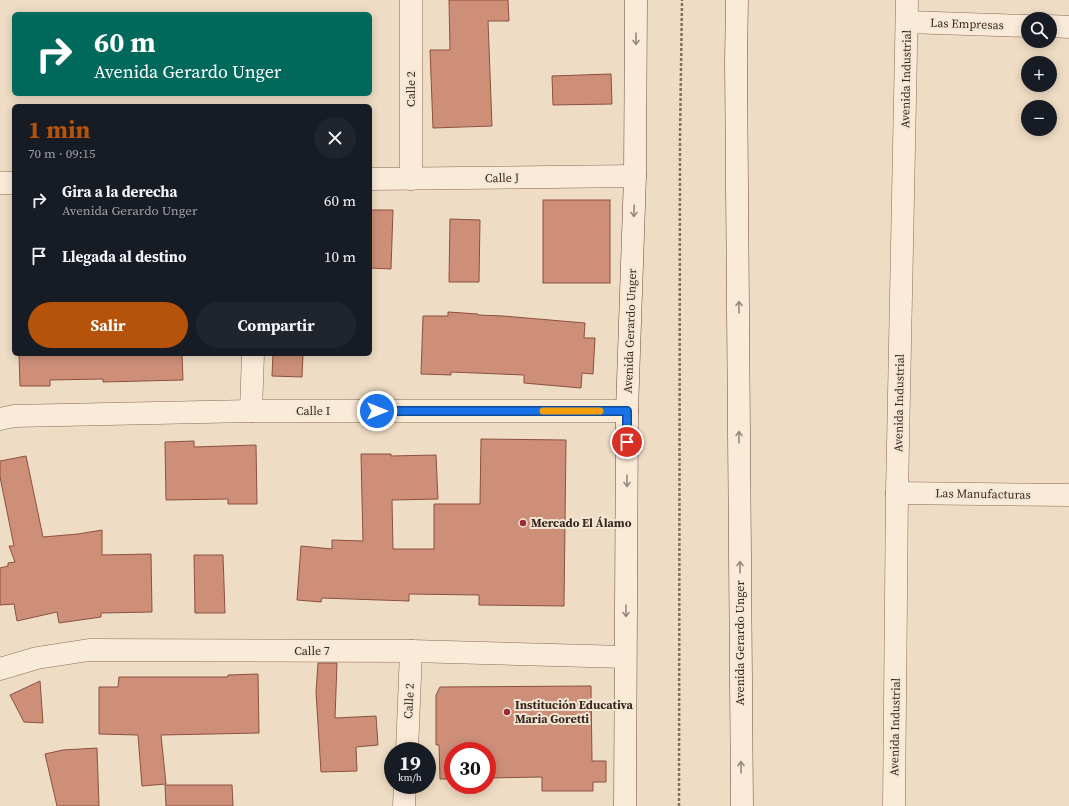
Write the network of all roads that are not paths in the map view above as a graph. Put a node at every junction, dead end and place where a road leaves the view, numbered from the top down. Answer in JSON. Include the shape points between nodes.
{"nodes":[{"id":1,"x":411,"y":0,"type":"edge"},
{"id":2,"x":636,"y":0,"type":"edge"},
{"id":3,"x":737,"y":0,"type":"edge"},
{"id":4,"x":907,"y":0,"type":"edge"},
{"id":5,"x":907,"y":22,"type":"junction"},
{"id":6,"x":1021,"y":26,"type":"edge"},
{"id":7,"x":1057,"y":26,"type":"edge"},
{"id":8,"x":1069,"y":27,"type":"edge"},
{"id":9,"x":635,"y":176,"type":"junction"},
{"id":10,"x":372,"y":179,"type":"edge"},
{"id":11,"x":411,"y":179,"type":"junction"},
{"id":12,"x":0,"y":183,"type":"edge"},
{"id":13,"x":12,"y":183,"type":"edge"},
{"id":14,"x":252,"y":356,"type":"edge"},
{"id":15,"x":251,"y":411,"type":"junction"},
{"id":16,"x":627,"y":411,"type":"junction"},
{"id":17,"x":5,"y":417,"type":"edge"},
{"id":18,"x":897,"y":493,"type":"junction"},
{"id":19,"x":1069,"y":495,"type":"edge"},
{"id":20,"x":411,"y":651,"type":"junction"},
{"id":21,"x":625,"y":657,"type":"junction"},
{"id":22,"x":0,"y":669,"type":"edge"},
{"id":23,"x":406,"y":742,"type":"edge"},
{"id":24,"x":405,"y":794,"type":"edge"},
{"id":25,"x":404,"y":806,"type":"edge"},
{"id":26,"x":625,"y":806,"type":"edge"},
{"id":27,"x":742,"y":806,"type":"edge"},
{"id":28,"x":894,"y":806,"type":"edge"}],
"edges":[{"from":1,"to":11,"type":"street","name":"Calle 2"},
{"from":2,"to":9,"type":"street","name":"Avenida Gerardo Unger","one_way":true},
{"from":27,"to":3,"type":"street","name":"Avenida Gerardo Unger","one_way":true},
{"from":4,"to":5,"type":"street","name":"Avenida Industrial"},
{"from":5,"to":6,"type":"street","name":"Las Empresas"},
{"from":5,"to":18,"type":"street","name":"Avenida Industrial"},
{"from":7,"to":8,"type":"street"},
{"from":9,"to":11,"type":"street","name":"Calle J"},
{"from":9,"to":16,"type":"street","name":"Avenida Gerardo Unger","one_way":true},
{"from":10,"to":11,"type":"street","name":"Calle J"},
{"from":12,"to":13,"type":"street"},
{"from":14,"to":15,"type":"street"},
{"from":15,"to":16,"type":"street","name":"Calle I"},
{"from":15,"to":17,"type":"street","name":"Calle I"},
{"from":16,"to":21,"type":"street","name":"Avenida Gerardo Unger","one_way":true},
{"from":18,"to":19,"type":"street","name":"Las Manufacturas"},
{"from":18,"to":28,"type":"street","name":"Avenida Industrial"},
{"from":20,"to":21,"type":"street","name":"Calle 7"},
{"from":20,"to":22,"type":"street","name":"Calle 7","via":[[89,650],[37,658]]},
{"from":20,"to":23,"type":"street","name":"Calle 2"},
{"from":21,"to":26,"type":"street","name":"Avenida Gerardo Unger"},
{"from":24,"to":25,"type":"street"}]}
